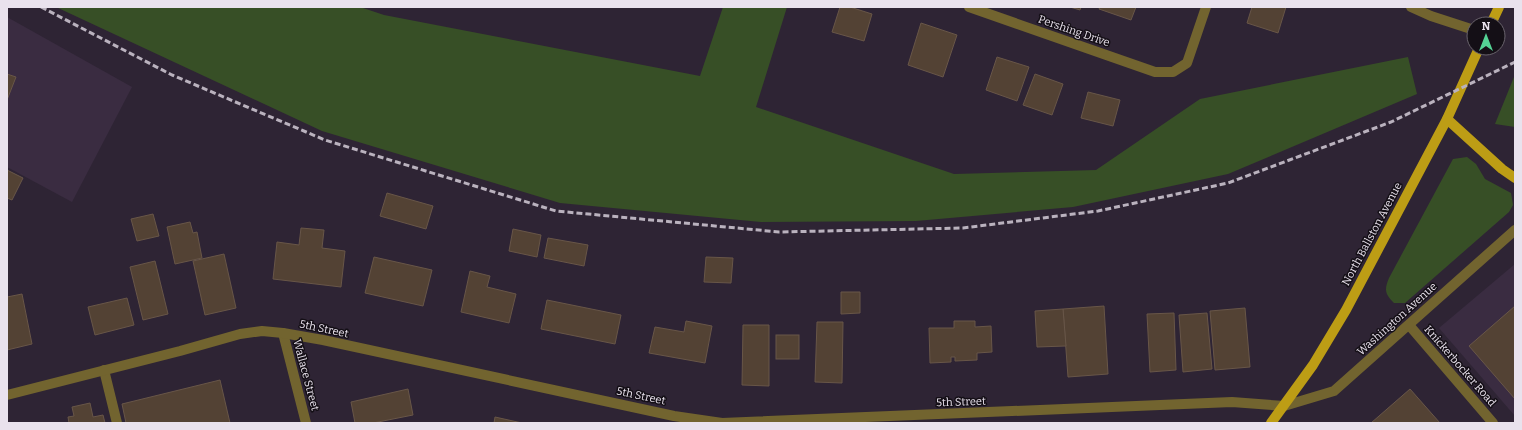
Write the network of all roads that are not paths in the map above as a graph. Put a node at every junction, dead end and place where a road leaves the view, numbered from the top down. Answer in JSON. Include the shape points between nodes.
{"nodes":[{"id":1,"x":969,"y":7,"type":"edge"},
{"id":2,"x":1206,"y":7,"type":"edge"},
{"id":3,"x":1411,"y":7,"type":"edge"},
{"id":4,"x":1466,"y":27,"type":"edge"},
{"id":5,"x":1475,"y":56,"type":"edge"},
{"id":6,"x":1447,"y":119,"type":"junction"},
{"id":7,"x":1515,"y":178,"type":"edge"},
{"id":8,"x":1515,"y":230,"type":"edge"},
{"id":9,"x":1409,"y":325,"type":"junction"},
{"id":10,"x":283,"y":332,"type":"junction"},
{"id":11,"x":104,"y":370,"type":"junction"},
{"id":12,"x":7,"y":395,"type":"edge"},
{"id":13,"x":1284,"y":406,"type":"junction"},
{"id":14,"x":117,"y":423,"type":"edge"},
{"id":15,"x":306,"y":423,"type":"edge"},
{"id":16,"x":1271,"y":423,"type":"edge"},
{"id":17,"x":1493,"y":423,"type":"edge"}],
"edges":[{"from":1,"to":2,"type":"street","name":"Pershing Drive","via":[[1155,72],[1173,72],[1187,63]]},
{"from":3,"to":4,"type":"street"},
{"from":5,"to":6,"type":"main road","name":"North Ballston Avenue"},
{"from":6,"to":7,"type":"main road"},
{"from":6,"to":13,"type":"main road","name":"North Ballston Avenue","via":[[1346,310],[1313,365]]},
{"from":8,"to":9,"type":"street","name":"Washington Avenue"},
{"from":9,"to":13,"type":"street","name":"Washington Avenue","via":[[1334,391]]},
{"from":9,"to":17,"type":"street","name":"Knickerbocker Road"},
{"from":10,"to":11,"type":"street","name":"5th Street","via":[[240,334]]},
{"from":10,"to":13,"type":"street","name":"5th Street","via":[[674,416],[722,422],[1232,402]]},
{"from":10,"to":15,"type":"street","name":"Wallace Street"},
{"from":11,"to":12,"type":"street","name":"5th Street"},
{"from":11,"to":14,"type":"street"},
{"from":13,"to":16,"type":"main road","name":"North Ballston Avenue"}]}
